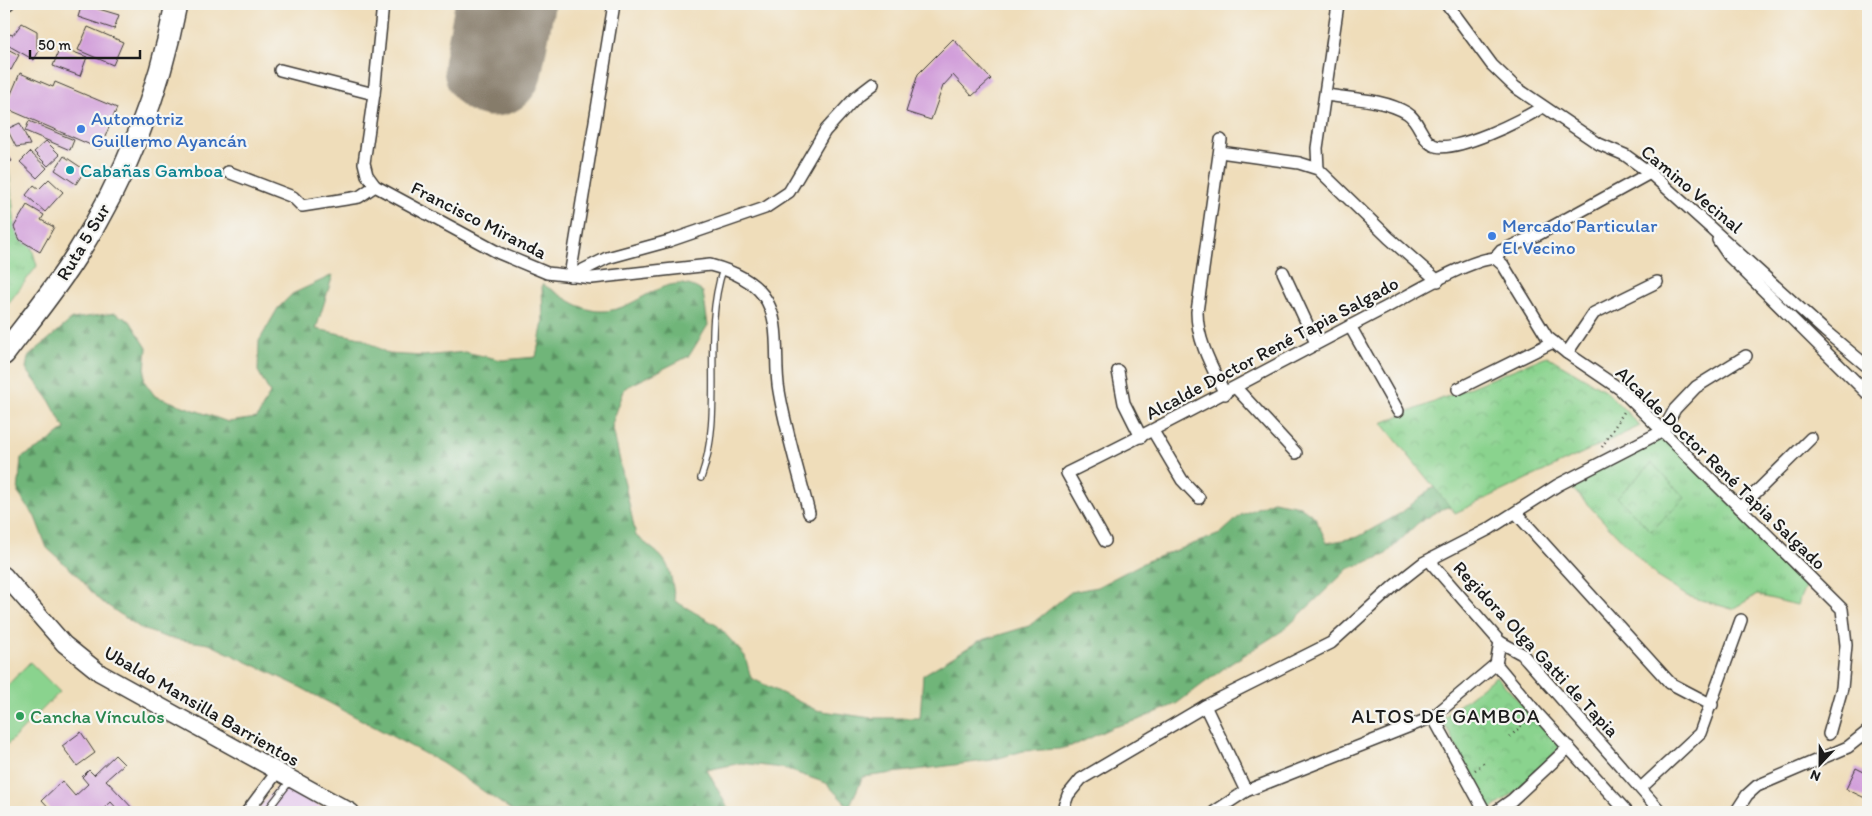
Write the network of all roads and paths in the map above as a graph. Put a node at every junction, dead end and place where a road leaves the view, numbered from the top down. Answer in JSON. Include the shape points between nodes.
{"nodes":[{"id":1,"x":8,"y":4,"type":"edge"},
{"id":2,"x":176,"y":4,"type":"edge"},
{"id":3,"x":383,"y":4,"type":"edge"},
{"id":4,"x":614,"y":4,"type":"edge"},
{"id":5,"x":1338,"y":4,"type":"edge"},
{"id":6,"x":1447,"y":4,"type":"edge"},
{"id":7,"x":4,"y":7,"type":"edge"},
{"id":8,"x":280,"y":70,"type":"dead end"},
{"id":9,"x":873,"y":84,"type":"dead end"},
{"id":10,"x":374,"y":94,"type":"junction"},
{"id":11,"x":1326,"y":95,"type":"junction"},
{"id":12,"x":1542,"y":107,"type":"junction"},
{"id":13,"x":1318,"y":169,"type":"junction"},
{"id":14,"x":228,"y":172,"type":"dead end"},
{"id":15,"x":1650,"y":173,"type":"junction"},
{"id":16,"x":375,"y":186,"type":"junction"},
{"id":17,"x":1702,"y":218,"type":"junction"},
{"id":18,"x":1495,"y":258,"type":"junction"},
{"id":19,"x":723,"y":269,"type":"junction"},
{"id":20,"x":1283,"y":272,"type":"dead end"},
{"id":21,"x":570,"y":276,"type":"junction"},
{"id":22,"x":1438,"y":281,"type":"junction"},
{"id":23,"x":1657,"y":282,"type":"dead end"},
{"id":24,"x":1350,"y":326,"type":"junction"},
{"id":25,"x":1553,"y":342,"type":"junction"},
{"id":26,"x":1316,"y":343,"type":"junction"},
{"id":27,"x":1566,"y":353,"type":"junction"},
{"id":28,"x":4,"y":354,"type":"edge"},
{"id":29,"x":1746,"y":356,"type":"dead end"},
{"id":30,"x":1868,"y":367,"type":"edge"},
{"id":31,"x":1118,"y":371,"type":"dead end"},
{"id":32,"x":1236,"y":388,"type":"junction"},
{"id":33,"x":1458,"y":389,"type":"dead end"},
{"id":34,"x":1225,"y":394,"type":"junction"},
{"id":35,"x":1868,"y":394,"type":"edge"},
{"id":36,"x":1630,"y":399,"type":"junction"},
{"id":37,"x":1398,"y":411,"type":"dead end"},
{"id":38,"x":1153,"y":431,"type":"junction"},
{"id":39,"x":1663,"y":431,"type":"junction"},
{"id":40,"x":1141,"y":437,"type":"junction"},
{"id":41,"x":1810,"y":438,"type":"dead end"},
{"id":42,"x":1600,"y":449,"type":"dead end"},
{"id":43,"x":1296,"y":453,"type":"dead end"},
{"id":44,"x":701,"y":478,"type":"dead end"},
{"id":45,"x":1199,"y":498,"type":"dead end"},
{"id":46,"x":1740,"y":508,"type":"junction"},
{"id":47,"x":809,"y":513,"type":"dead end"},
{"id":48,"x":1516,"y":513,"type":"junction"},
{"id":49,"x":1105,"y":541,"type":"dead end"},
{"id":50,"x":1433,"y":558,"type":"junction"},
{"id":51,"x":4,"y":576,"type":"edge"},
{"id":52,"x":1741,"y":620,"type":"dead end"},
{"id":53,"x":1500,"y":642,"type":"junction"},
{"id":54,"x":1496,"y":664,"type":"junction"},
{"id":55,"x":1712,"y":705,"type":"junction"},
{"id":56,"x":1205,"y":706,"type":"junction"},
{"id":57,"x":1536,"y":712,"type":"junction"},
{"id":58,"x":1433,"y":717,"type":"junction"},
{"id":59,"x":1868,"y":731,"type":"edge"},
{"id":60,"x":1829,"y":734,"type":"dead end"},
{"id":61,"x":1510,"y":737,"type":"dead end"},
{"id":62,"x":1569,"y":746,"type":"junction"},
{"id":63,"x":284,"y":776,"type":"junction"},
{"id":64,"x":1641,"y":788,"type":"junction"},
{"id":65,"x":1246,"y":791,"type":"junction"},
{"id":66,"x":247,"y":812,"type":"edge"},
{"id":67,"x":266,"y":812,"type":"edge"},
{"id":68,"x":351,"y":812,"type":"edge"},
{"id":69,"x":1062,"y":812,"type":"edge"},
{"id":70,"x":1214,"y":812,"type":"edge"},
{"id":71,"x":1485,"y":812,"type":"edge"},
{"id":72,"x":1496,"y":812,"type":"edge"},
{"id":73,"x":1627,"y":812,"type":"edge"},
{"id":74,"x":1662,"y":812,"type":"edge"},
{"id":75,"x":1736,"y":812,"type":"edge"}],
"edges":[{"from":1,"to":7,"type":"street"},
{"from":2,"to":28,"type":"highway","name":"Ruta 5 Sur","via":[[152,98],[111,196],[71,264]]},
{"from":3,"to":10,"type":"street"},
{"from":4,"to":21,"type":"street"},
{"from":5,"to":11,"type":"street"},
{"from":6,"to":12,"type":"street","name":"Camino Vecinal","via":[[1492,65],[1514,87]]},
{"from":8,"to":10,"type":"street"},
{"from":9,"to":21,"type":"street","via":[[856,97],[825,131],[789,192],[773,203],[669,241],[607,258]]},
{"from":10,"to":16,"type":"street","via":[[364,163]]},
{"from":11,"to":12,"type":"street","via":[[1400,109],[1410,114],[1432,145],[1441,148],[1458,145],[1504,127]]},
{"from":11,"to":13,"type":"street","via":[[1317,148]]},
{"from":12,"to":15,"type":"street","name":"Camino Vecinal"},
{"from":13,"to":22,"type":"street"},
{"from":13,"to":34,"type":"street","via":[[1220,146],[1197,326]]},
{"from":14,"to":16,"type":"street","via":[[293,198],[302,206],[359,197]]},
{"from":15,"to":17,"type":"street","name":"Camino Vecinal"},
{"from":15,"to":18,"type":"street","name":"Alcalde Doctor René Tapia Salgado","via":[[1539,234],[1501,251]]},
{"from":16,"to":21,"type":"street","name":"Francisco Miranda","via":[[499,253],[547,273]]},
{"from":17,"to":30,"type":"street","name":"Camino Vecinal"},
{"from":17,"to":35,"type":"street","via":[[1729,256]]},
{"from":18,"to":22,"type":"street","name":"Alcalde Doctor René Tapia Salgado","via":[[1484,259]]},
{"from":18,"to":25,"type":"street","name":"Alcalde Doctor René Tapia Salgado"},
{"from":19,"to":21,"type":"street","name":"Francisco Miranda","via":[[710,266],[592,278]]},
{"from":19,"to":44,"type":"lane","via":[[713,336],[712,434]]},
{"from":19,"to":47,"type":"street","name":"Francisco Miranda","via":[[746,280],[762,294],[772,312],[777,342],[778,390]]},
{"from":20,"to":26,"type":"street"},
{"from":22,"to":24,"type":"street","name":"Alcalde Doctor René Tapia Salgado"},
{"from":23,"to":27,"type":"street","via":[[1594,313]]},
{"from":24,"to":26,"type":"street","name":"Alcalde Doctor René Tapia Salgado"},
{"from":24,"to":37,"type":"street"},
{"from":25,"to":27,"type":"street","name":"Alcalde Doctor René Tapia Salgado"},
{"from":25,"to":33,"type":"street"},
{"from":26,"to":32,"type":"street","name":"Alcalde Doctor René Tapia Salgado"},
{"from":27,"to":36,"type":"street","name":"Alcalde Doctor René Tapia Salgado","via":[[1620,388]]},
{"from":29,"to":39,"type":"street","via":[[1696,387],[1675,409]]},
{"from":31,"to":40,"type":"street","via":[[1124,403]]},
{"from":32,"to":34,"type":"street","name":"Alcalde Doctor René Tapia Salgado"},
{"from":32,"to":43,"type":"street"},
{"from":34,"to":38,"type":"street","name":"Alcalde Doctor René Tapia Salgado"},
{"from":36,"to":39,"type":"street","name":"Alcalde Doctor René Tapia Salgado"},
{"from":36,"to":42,"type":"path","via":[[1618,425]]},
{"from":38,"to":40,"type":"street","name":"Alcalde Doctor René Tapia Salgado"},
{"from":38,"to":45,"type":"street","via":[[1182,480]]},
{"from":39,"to":46,"type":"street","name":"Alcalde Doctor René Tapia Salgado"},
{"from":39,"to":48,"type":"street","via":[[1558,485]]},
{"from":40,"to":49,"type":"street","name":"Alcalde Doctor René Tapia Salgado","via":[[1067,473]]},
{"from":41,"to":46,"type":"street"},
{"from":46,"to":60,"type":"street","name":"Alcalde Doctor René Tapia Salgado","via":[[1842,609],[1846,645],[1842,688]]},
{"from":48,"to":50,"type":"street"},
{"from":48,"to":55,"type":"street","via":[[1670,682]]},
{"from":50,"to":53,"type":"street","name":"Regidora Olga Gatti de Tapia","via":[[1433,565]]},
{"from":50,"to":56,"type":"street","name":"Regidora Olga Gatti de Tapia","via":[[1395,585],[1330,643]]},
{"from":51,"to":63,"type":"main road","name":"Ubaldo Mansilla Barrientos","via":[[59,639],[100,673]]},
{"from":52,"to":55,"type":"street"},
{"from":53,"to":54,"type":"street"},
{"from":53,"to":64,"type":"street","name":"Regidora Olga Gatti de Tapia","via":[[1522,654]]},
{"from":54,"to":57,"type":"street"},
{"from":54,"to":58,"type":"street"},
{"from":55,"to":64,"type":"street","via":[[1700,733]]},
{"from":56,"to":65,"type":"street"},
{"from":56,"to":69,"type":"street","name":"Regidora Olga Gatti de Tapia","via":[[1081,779],[1068,795]]},
{"from":57,"to":61,"type":"path"},
{"from":57,"to":62,"type":"street"},
{"from":58,"to":65,"type":"street"},
{"from":58,"to":71,"type":"street"},
{"from":59,"to":75,"type":"street","via":[[1848,747],[1757,786]]},
{"from":62,"to":72,"type":"street"},
{"from":62,"to":73,"type":"street"},
{"from":63,"to":66,"type":"street"},
{"from":63,"to":67,"type":"lane"},
{"from":63,"to":68,"type":"main road","name":"Ubaldo Mansilla Barrientos"},
{"from":64,"to":74,"type":"street","name":"Regidora Olga Gatti de Tapia"},
{"from":65,"to":70,"type":"street"}]}
